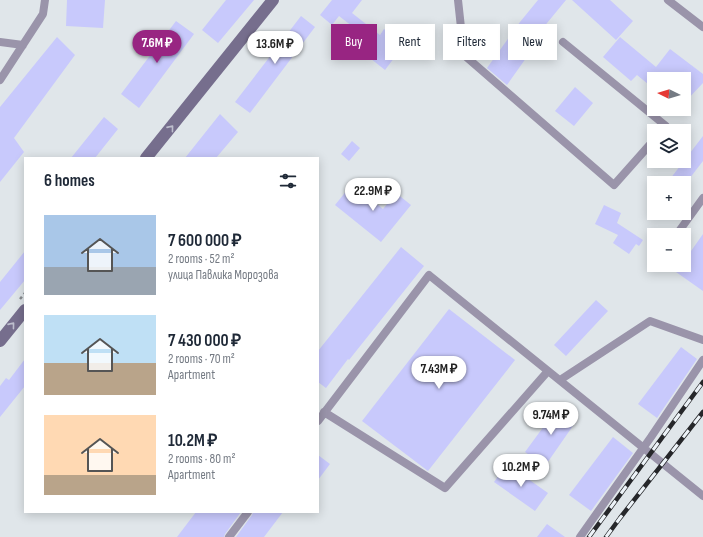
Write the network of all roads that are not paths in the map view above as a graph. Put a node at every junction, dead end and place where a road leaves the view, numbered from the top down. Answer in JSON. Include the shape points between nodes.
{"nodes":[{"id":1,"x":45,"y":0,"type":"edge"},
{"id":2,"x":273,"y":0,"type":"edge"},
{"id":3,"x":458,"y":0,"type":"edge"},
{"id":4,"x":668,"y":0,"type":"edge"},
{"id":5,"x":703,"y":28,"type":"edge"},
{"id":6,"x":0,"y":42,"type":"edge"},
{"id":7,"x":563,"y":42,"type":"dead end"},
{"id":8,"x":23,"y":45,"type":"junction"},
{"id":9,"x":0,"y":80,"type":"edge"},
{"id":10,"x":664,"y":124,"type":"edge"},
{"id":11,"x":647,"y":148,"type":"edge"},
{"id":12,"x":147,"y":157,"type":"edge"},
{"id":13,"x":703,"y":198,"type":"edge"},
{"id":14,"x":681,"y":228,"type":"edge"},
{"id":15,"x":24,"y":311,"type":"edge"},
{"id":16,"x":703,"y":340,"type":"edge"},
{"id":17,"x":0,"y":341,"type":"edge"},
{"id":18,"x":703,"y":360,"type":"edge"},
{"id":19,"x":548,"y":371,"type":"junction"},
{"id":20,"x":560,"y":380,"type":"junction"},
{"id":21,"x":324,"y":412,"type":"junction"},
{"id":22,"x":319,"y":419,"type":"edge"},
{"id":23,"x":644,"y":448,"type":"junction"},
{"id":24,"x":703,"y":496,"type":"edge"},
{"id":25,"x":247,"y":513,"type":"edge"},
{"id":26,"x":229,"y":537,"type":"edge"},
{"id":27,"x":580,"y":537,"type":"edge"}],
"edges":[{"from":1,"to":8,"type":"lane","via":[[43,14]]},
{"from":12,"to":2,"type":"street","one_way":true},
{"from":3,"to":11,"type":"lane","via":[[464,55],[614,185]]},
{"from":4,"to":5,"type":"lane"},
{"from":6,"to":8,"type":"lane"},
{"from":7,"to":10,"type":"lane"},
{"from":8,"to":9,"type":"lane"},
{"from":13,"to":14,"type":"lane"},
{"from":17,"to":15,"type":"street","one_way":true},
{"from":16,"to":20,"type":"lane","via":[[650,321]]},
{"from":18,"to":23,"type":"lane"},
{"from":19,"to":20,"type":"lane"},
{"from":19,"to":21,"type":"lane","via":[[445,488]]},
{"from":19,"to":21,"type":"lane","via":[[429,275]]},
{"from":20,"to":23,"type":"lane"},
{"from":21,"to":22,"type":"lane"},
{"from":23,"to":24,"type":"lane"},
{"from":23,"to":27,"type":"lane"},
{"from":25,"to":26,"type":"lane"}]}
